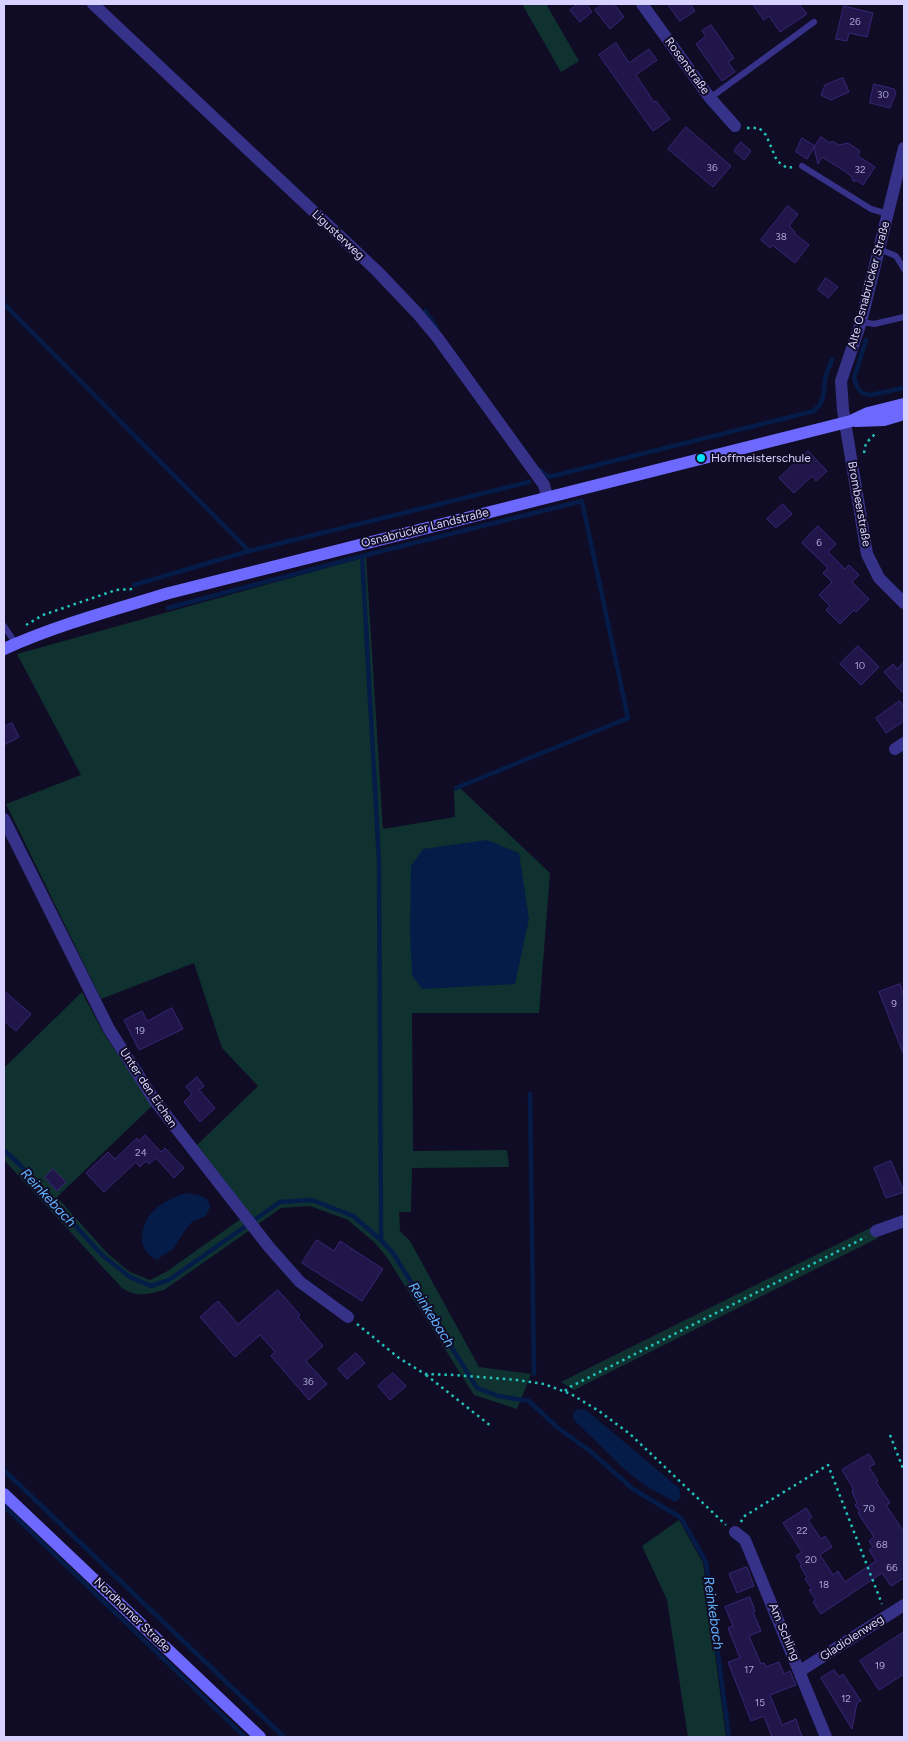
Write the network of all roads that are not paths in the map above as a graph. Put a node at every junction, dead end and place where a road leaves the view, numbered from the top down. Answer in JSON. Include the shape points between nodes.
{"nodes":[{"id":1,"x":93,"y":4,"type":"edge"},
{"id":2,"x":642,"y":4,"type":"edge"},
{"id":3,"x":814,"y":22,"type":"dead end"},
{"id":4,"x":710,"y":98,"type":"junction"},
{"id":5,"x":735,"y":126,"type":"road end"},
{"id":6,"x":904,"y":148,"type":"edge"},
{"id":7,"x":802,"y":166,"type":"road end"},
{"id":8,"x":888,"y":214,"type":"junction"},
{"id":9,"x":879,"y":249,"type":"junction"},
{"id":10,"x":904,"y":269,"type":"edge"},
{"id":11,"x":904,"y":317,"type":"edge"},
{"id":12,"x":861,"y":322,"type":"junction"},
{"id":13,"x":904,"y":404,"type":"edge"},
{"id":14,"x":904,"y":414,"type":"edge"},
{"id":15,"x":848,"y":421,"type":"junction"},
{"id":16,"x":547,"y":496,"type":"junction"},
{"id":17,"x":904,"y":603,"type":"edge"},
{"id":18,"x":4,"y":626,"type":"edge"},
{"id":19,"x":16,"y":644,"type":"junction"},
{"id":20,"x":4,"y":649,"type":"edge"},
{"id":21,"x":4,"y":819,"type":"edge"},
{"id":22,"x":904,"y":1221,"type":"edge"},
{"id":23,"x":876,"y":1232,"type":"road end"},
{"id":24,"x":348,"y":1317,"type":"road end"},
{"id":25,"x":4,"y":1494,"type":"edge"},
{"id":26,"x":735,"y":1532,"type":"road end"},
{"id":27,"x":904,"y":1605,"type":"edge"},
{"id":28,"x":800,"y":1671,"type":"junction"},
{"id":29,"x":260,"y":1737,"type":"edge"},
{"id":30,"x":826,"y":1737,"type":"edge"}],
"edges":[{"from":1,"to":16,"type":"street","name":"Ligusterweg","via":[[417,312],[544,485]]},
{"from":2,"to":4,"type":"street","name":"Rosenstraße"},
{"from":3,"to":4,"type":"lane"},
{"from":4,"to":5,"type":"street","name":"Rosenstraße"},
{"from":6,"to":8,"type":"street","name":"Alte Osnabrücker Straße"},
{"from":7,"to":8,"type":"lane","via":[[871,209]]},
{"from":8,"to":9,"type":"street","name":"Alte Osnabrücker Straße"},
{"from":9,"to":10,"type":"lane","via":[[896,256]]},
{"from":9,"to":12,"type":"street","name":"Alte Osnabrücker Straße"},
{"from":11,"to":12,"type":"lane","via":[[874,324]]},
{"from":12,"to":15,"type":"street","name":"Alte Osnabrücker Straße","via":[[841,380]]},
{"from":13,"to":15,"type":"street","name":"Osnabrücker Landstraße"},
{"from":14,"to":15,"type":"street","name":"Osnabrücker Landstraße","via":[[889,419]]},
{"from":15,"to":16,"type":"street","name":"Osnabrücker Landstraße"},
{"from":15,"to":17,"type":"street","name":"Brombeerstraße","via":[[867,554],[878,578]]},
{"from":16,"to":19,"type":"street","name":"Osnabrücker Landstraße","via":[[169,594],[75,621]]},
{"from":18,"to":19,"type":"lane"},
{"from":19,"to":20,"type":"street","name":"Osnabrücker Landstraße"},
{"from":21,"to":24,"type":"street","name":"Unter den Eichen","via":[[109,1029],[155,1101],[300,1282]]},
{"from":22,"to":23,"type":"street"},
{"from":25,"to":29,"type":"street","name":"Nordhorner Straße"},
{"from":26,"to":28,"type":"street","name":"Am Schling","via":[[745,1540]]},
{"from":27,"to":28,"type":"street","name":"Gladiolenweg"},
{"from":28,"to":30,"type":"street","name":"Am Schling"}]}
